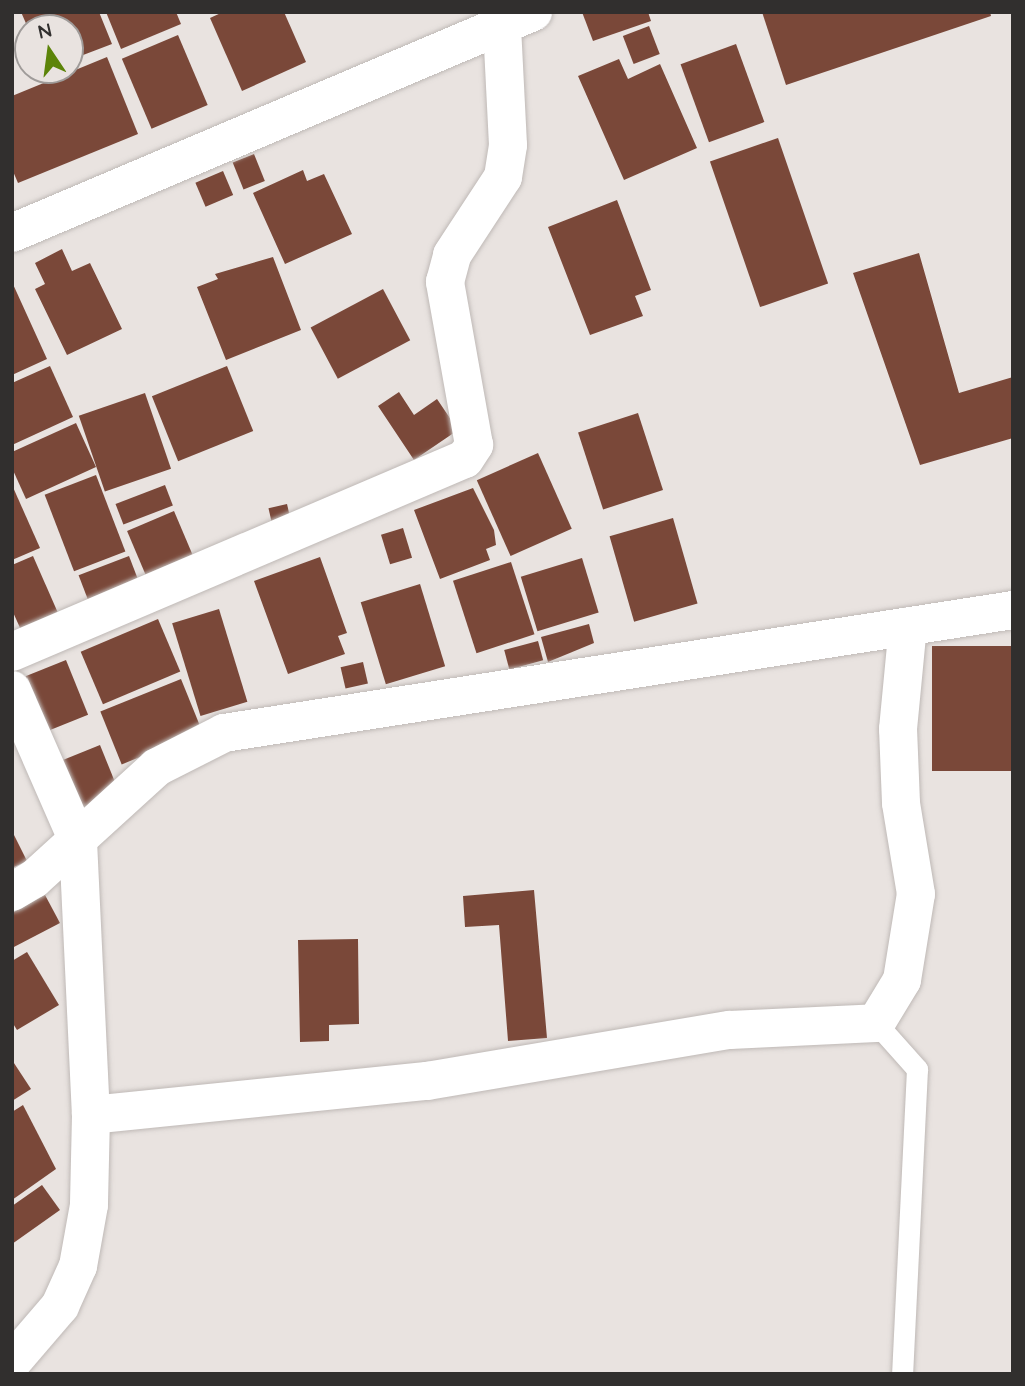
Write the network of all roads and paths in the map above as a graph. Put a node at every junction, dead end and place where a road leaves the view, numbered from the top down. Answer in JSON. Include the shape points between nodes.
{"nodes":[{"id":1,"x":517,"y":19,"type":"edge"},
{"id":2,"x":12,"y":233,"type":"edge"},
{"id":3,"x":1013,"y":610,"type":"edge"},
{"id":4,"x":908,"y":626,"type":"junction"},
{"id":5,"x":12,"y":652,"type":"edge"},
{"id":6,"x":12,"y":690,"type":"edge"},
{"id":7,"x":78,"y":841,"type":"junction"},
{"id":8,"x":12,"y":892,"type":"edge"},
{"id":9,"x":876,"y":1023,"type":"junction"},
{"id":10,"x":91,"y":1115,"type":"junction"},
{"id":11,"x":12,"y":1362,"type":"edge"},
{"id":12,"x":902,"y":1374,"type":"edge"}],
"edges":[{"from":1,"to":2,"type":"street"},
{"from":1,"to":5,"type":"street","via":[[503,177],[452,255],[445,282],[474,445],[465,459]]},
{"from":3,"to":4,"type":"street"},
{"from":4,"to":7,"type":"street","via":[[224,733],[157,767]]},
{"from":4,"to":9,"type":"street","via":[[898,729],[901,803],[916,894],[902,980]]},
{"from":6,"to":7,"type":"street"},
{"from":7,"to":8,"type":"street"},
{"from":7,"to":10,"type":"street"},
{"from":9,"to":10,"type":"street","via":[[730,1030],[427,1082]]},
{"from":9,"to":12,"type":"lane","via":[[916,1069]]},
{"from":10,"to":11,"type":"street","via":[[89,1205],[78,1266],[60,1306]]}]}
